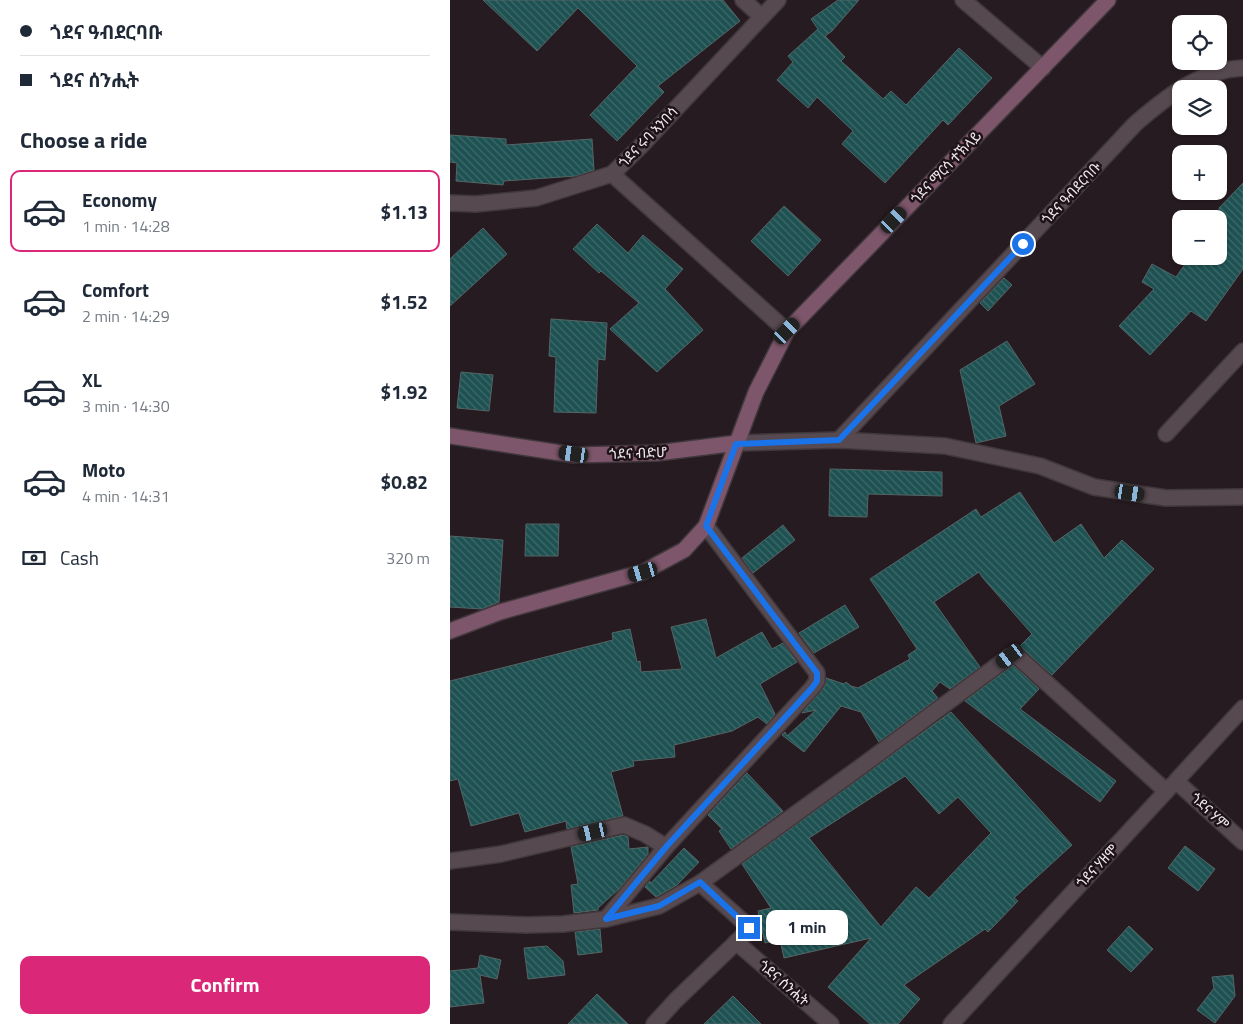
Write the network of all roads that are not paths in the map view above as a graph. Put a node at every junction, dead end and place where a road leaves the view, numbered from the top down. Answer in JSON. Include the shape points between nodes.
{"nodes":[{"id":1,"x":743,"y":0,"type":"edge"},
{"id":2,"x":778,"y":0,"type":"edge"},
{"id":3,"x":963,"y":0,"type":"edge"},
{"id":4,"x":1108,"y":0,"type":"edge"},
{"id":5,"x":762,"y":17,"type":"junction"},
{"id":6,"x":1043,"y":68,"type":"junction"},
{"id":7,"x":1243,"y":68,"type":"edge"},
{"id":8,"x":612,"y":174,"type":"junction"},
{"id":9,"x":450,"y":203,"type":"edge"},
{"id":10,"x":787,"y":331,"type":"junction"},
{"id":11,"x":1243,"y":351,"type":"edge"},
{"id":12,"x":1166,"y":434,"type":"dead end"},
{"id":13,"x":450,"y":436,"type":"edge"},
{"id":14,"x":839,"y":440,"type":"junction"},
{"id":15,"x":736,"y":444,"type":"junction"},
{"id":16,"x":1243,"y":497,"type":"edge"},
{"id":17,"x":706,"y":526,"type":"junction"},
{"id":18,"x":500,"y":612,"type":"junction"},
{"id":19,"x":450,"y":626,"type":"edge"},
{"id":20,"x":450,"y":631,"type":"edge"},
{"id":21,"x":1243,"y":708,"type":"edge"},
{"id":22,"x":1171,"y":786,"type":"junction"},
{"id":23,"x":1243,"y":842,"type":"edge"},
{"id":24,"x":666,"y":847,"type":"junction"},
{"id":25,"x":450,"y":861,"type":"edge"},
{"id":26,"x":700,"y":882,"type":"junction"},
{"id":27,"x":606,"y":919,"type":"junction"},
{"id":28,"x":450,"y":922,"type":"edge"},
{"id":29,"x":736,"y":942,"type":"junction"},
{"id":30,"x":654,"y":1024,"type":"edge"},
{"id":31,"x":831,"y":1024,"type":"edge"},
{"id":32,"x":952,"y":1024,"type":"edge"}],
"edges":[{"from":1,"to":5,"type":"street"},
{"from":2,"to":5,"type":"street","name":"ጎደና ሩባ ኣንበሳ"},
{"from":3,"to":6,"type":"street"},
{"from":4,"to":6,"type":"main road","name":"ጎደና ማርሳ ተኽላይ"},
{"from":5,"to":8,"type":"street","name":"ጎደና ሩባ ኣንበሳ"},
{"from":6,"to":10,"type":"main road","name":"ጎደና ማርሳ ተኽላይ"},
{"from":7,"to":14,"type":"street","name":"ጎደና ዓብደርባቡ","via":[[1231,68],[1196,79],[1162,100],[1135,124]]},
{"from":8,"to":9,"type":"street","name":"ጎደና ሩባ ኣንበሳ","via":[[536,198],[476,204]]},
{"from":8,"to":10,"type":"street"},
{"from":10,"to":15,"type":"main road","name":"ጎደና ማርሳ ተኽላይ","via":[[756,392]]},
{"from":11,"to":12,"type":"street"},
{"from":13,"to":15,"type":"main road","name":"ጎደና ብድሆ","via":[[574,454],[657,453]]},
{"from":14,"to":15,"type":"street"},
{"from":14,"to":16,"type":"street","via":[[945,446],[1040,466],[1094,487],[1166,498]]},
{"from":15,"to":17,"type":"main road","name":"ጎደና ማርሳ ተኽላይ"},
{"from":17,"to":18,"type":"main road","via":[[684,550],[643,572]]},
{"from":17,"to":24,"type":"street","via":[[817,673],[817,681]]},
{"from":18,"to":19,"type":"street"},
{"from":18,"to":20,"type":"main road"},
{"from":21,"to":22,"type":"street","name":"ጎደና ሃዘሞ"},
{"from":22,"to":23,"type":"street","name":"ጎደና ሃም"},
{"from":22,"to":26,"type":"street","name":"ጎደና ሃም","via":[[1014,655]]},
{"from":22,"to":32,"type":"street","name":"ጎደና ሃዘሞ"},
{"from":24,"to":25,"type":"street","via":[[624,825],[502,854]]},
{"from":24,"to":27,"type":"street"},
{"from":26,"to":27,"type":"street","via":[[659,906]]},
{"from":26,"to":29,"type":"street","via":[[749,928]]},
{"from":27,"to":28,"type":"street","via":[[526,925]]},
{"from":29,"to":30,"type":"street"},
{"from":29,"to":31,"type":"street","name":"ጎደና ሰንሒት"}]}
